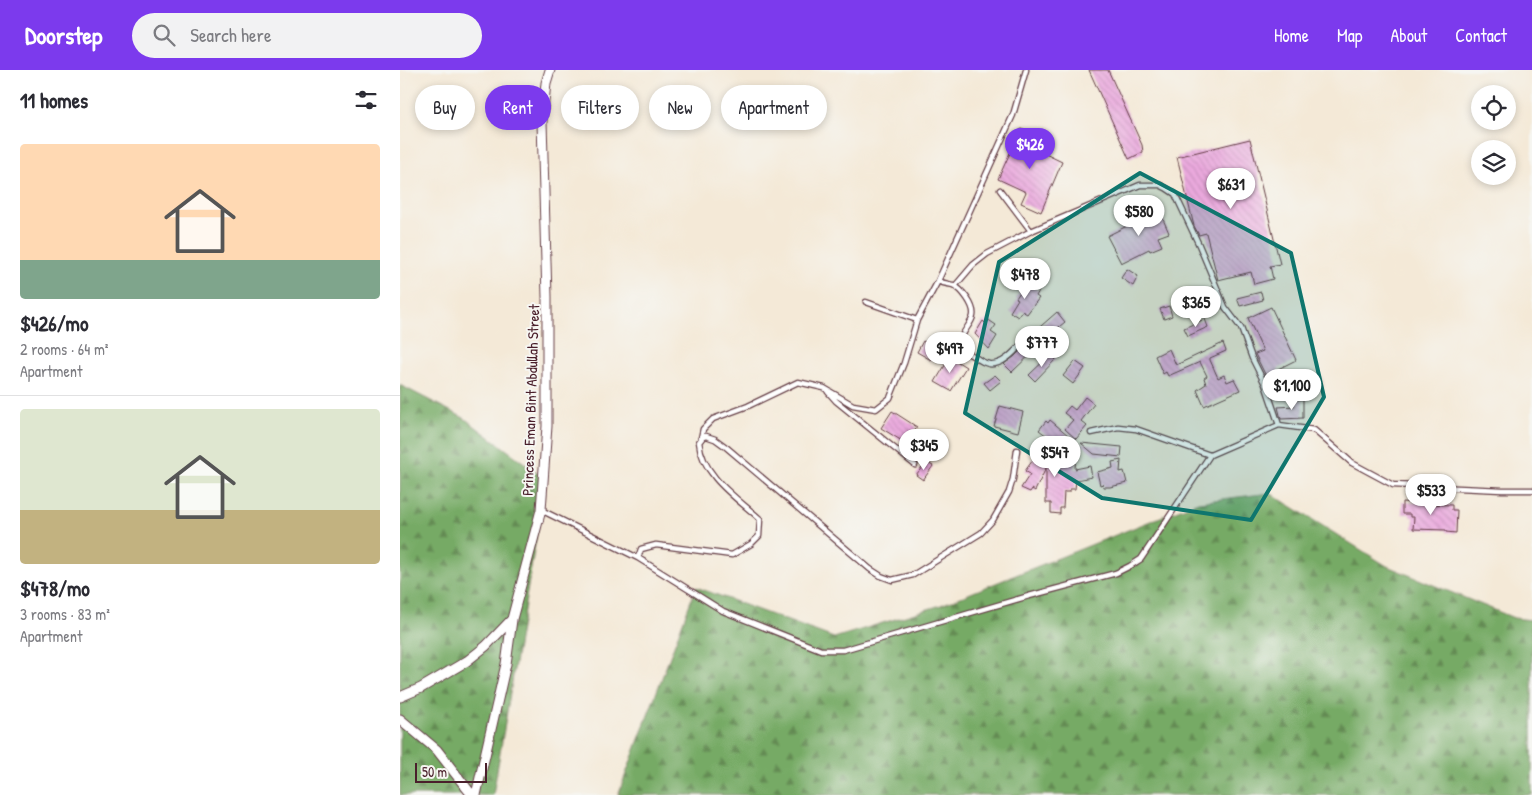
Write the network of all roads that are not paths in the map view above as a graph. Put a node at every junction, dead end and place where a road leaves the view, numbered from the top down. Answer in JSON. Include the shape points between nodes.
{"nodes":[{"id":1,"x":550,"y":70,"type":"edge"},
{"id":2,"x":1026,"y":70,"type":"edge"},
{"id":3,"x":1000,"y":190,"type":"dead end"},
{"id":4,"x":1031,"y":231,"type":"junction"},
{"id":5,"x":938,"y":281,"type":"junction"},
{"id":6,"x":954,"y":286,"type":"junction"},
{"id":7,"x":866,"y":302,"type":"dead end"},
{"id":8,"x":917,"y":320,"type":"junction"},
{"id":9,"x":1029,"y":336,"type":"dead end"},
{"id":10,"x":824,"y":388,"type":"junction"},
{"id":11,"x":1279,"y":425,"type":"junction"},
{"id":12,"x":1091,"y":433,"type":"dead end"},
{"id":13,"x":701,"y":440,"type":"junction"},
{"id":14,"x":1017,"y":450,"type":"dead end"},
{"id":15,"x":1210,"y":455,"type":"junction"},
{"id":16,"x":915,"y":465,"type":"dead end"},
{"id":17,"x":1532,"y":490,"type":"edge"},
{"id":18,"x":541,"y":510,"type":"junction"},
{"id":19,"x":638,"y":558,"type":"junction"},
{"id":20,"x":512,"y":619,"type":"junction"},
{"id":21,"x":400,"y":697,"type":"edge"},
{"id":22,"x":400,"y":719,"type":"edge"},
{"id":23,"x":472,"y":795,"type":"edge"},
{"id":24,"x":476,"y":795,"type":"edge"}],
"edges":[{"from":1,"to":18,"type":"street","name":"Princess Eman Bint Abdullah Street","via":[[542,122],[547,426]]},
{"from":2,"to":5,"type":"lane","via":[[1013,115]]},
{"from":3,"to":4,"type":"lane"},
{"from":4,"to":6,"type":"lane","via":[[986,254]]},
{"from":4,"to":11,"type":"lane","via":[[1140,185],[1160,185],[1171,190],[1225,307],[1241,328]]},
{"from":5,"to":6,"type":"lane"},
{"from":5,"to":8,"type":"lane"},
{"from":6,"to":9,"type":"lane","via":[[968,299],[974,314],[961,340],[966,352],[987,364],[996,364]]},
{"from":7,"to":8,"type":"lane"},
{"from":8,"to":10,"type":"lane","via":[[890,398],[876,409],[853,405]]},
{"from":10,"to":13,"type":"lane","via":[[798,382],[713,419],[703,429]]},
{"from":10,"to":16,"type":"lane"},
{"from":11,"to":15,"type":"lane"},
{"from":11,"to":17,"type":"lane","via":[[1314,430],[1352,463],[1393,485]]},
{"from":12,"to":15,"type":"lane","via":[[1118,427],[1136,429]]},
{"from":13,"to":14,"type":"lane","via":[[706,436],[715,439],[870,569],[892,580],[913,575],[981,533],[993,520],[1009,492]]},
{"from":13,"to":19,"type":"lane","via":[[701,454],[715,479],[760,519],[759,536],[732,555],[656,545],[641,549]]},
{"from":15,"to":19,"type":"lane","via":[[1141,559],[1130,566],[1116,573],[843,650],[821,650],[722,611]]},
{"from":18,"to":19,"type":"lane"},
{"from":18,"to":20,"type":"street","name":"Princess Eman Bint Abdullah Street"},
{"from":20,"to":21,"type":"street","name":"Princess Eman Bint Abdullah Street","via":[[467,661]]},
{"from":20,"to":24,"type":"street","via":[[506,664]]},
{"from":22,"to":23,"type":"street","via":[[437,750]]}]}
